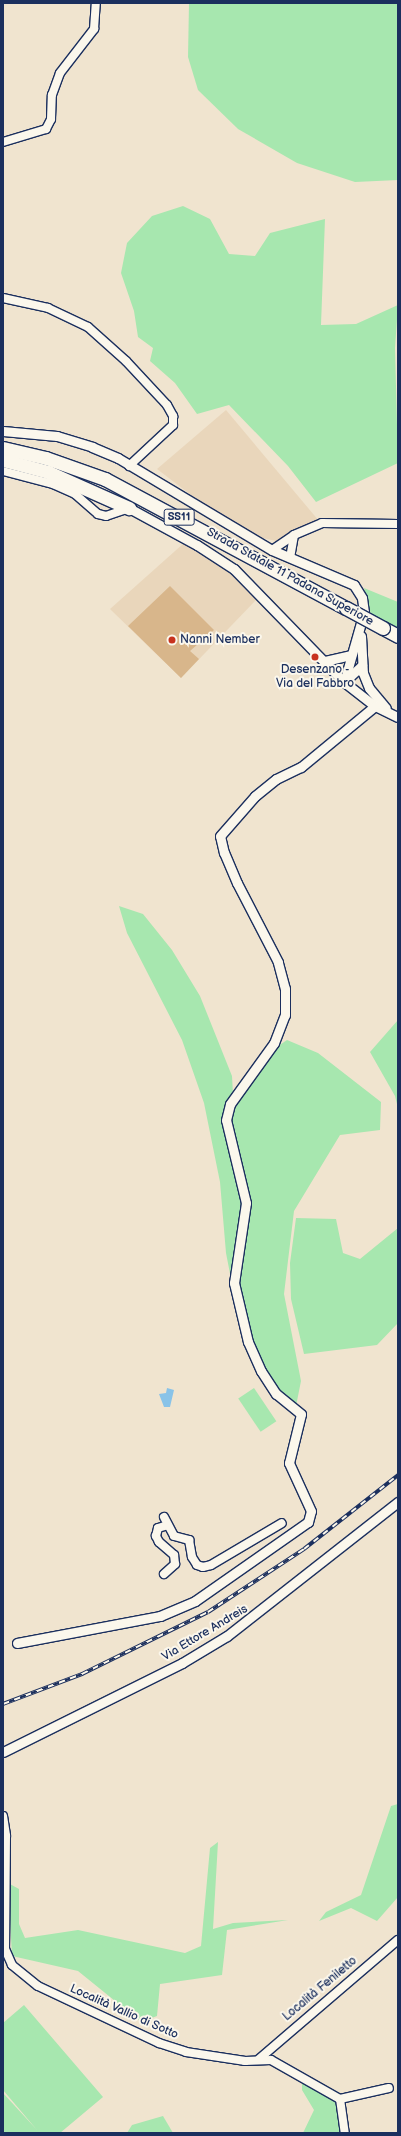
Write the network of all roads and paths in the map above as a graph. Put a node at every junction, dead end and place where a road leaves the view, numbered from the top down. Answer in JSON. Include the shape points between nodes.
{"nodes":[{"id":1,"x":96,"y":3,"type":"edge"},
{"id":2,"x":3,"y":142,"type":"edge"},
{"id":3,"x":3,"y":298,"type":"edge"},
{"id":4,"x":3,"y":431,"type":"edge"},
{"id":5,"x":3,"y":448,"type":"edge"},
{"id":6,"x":3,"y":460,"type":"edge"},
{"id":7,"x":129,"y":466,"type":"junction"},
{"id":8,"x":3,"y":471,"type":"edge"},
{"id":9,"x":129,"y":508,"type":"junction"},
{"id":10,"x":398,"y":524,"type":"edge"},
{"id":11,"x":294,"y":535,"type":"junction"},
{"id":12,"x":272,"y":550,"type":"junction"},
{"id":13,"x":290,"y":558,"type":"junction"},
{"id":14,"x":361,"y":629,"type":"junction"},
{"id":15,"x":398,"y":636,"type":"edge"},
{"id":16,"x":351,"y":655,"type":"junction"},
{"id":17,"x":325,"y":662,"type":"junction"},
{"id":18,"x":362,"y":665,"type":"junction"},
{"id":19,"x":344,"y":682,"type":"junction"},
{"id":20,"x":375,"y":706,"type":"junction"},
{"id":21,"x":395,"y":715,"type":"edge"},
{"id":22,"x":398,"y":1502,"type":"edge"},
{"id":23,"x":164,"y":1517,"type":"dead end"},
{"id":24,"x":282,"y":1523,"type":"dead end"},
{"id":25,"x":168,"y":1525,"type":"junction"},
{"id":26,"x":164,"y":1574,"type":"dead end"},
{"id":27,"x":17,"y":1643,"type":"dead end"},
{"id":28,"x":3,"y":1752,"type":"edge"},
{"id":29,"x":3,"y":1816,"type":"edge"},
{"id":30,"x":398,"y":1940,"type":"edge"},
{"id":31,"x":259,"y":2059,"type":"junction"},
{"id":32,"x":389,"y":2088,"type":"dead end"},
{"id":33,"x":340,"y":2099,"type":"junction"},
{"id":34,"x":345,"y":2133,"type":"edge"}],
"edges":[{"from":1,"to":2,"type":"street","via":[[94,29],[60,73],[52,95],[51,119],[46,129]]},
{"from":3,"to":7,"type":"street","via":[[48,308],[88,327],[126,361],[167,405],[173,416],[173,425]]},
{"from":4,"to":7,"type":"street","via":[[57,436],[92,447]]},
{"from":5,"to":15,"type":"highway","name":"Strada Statale 11 Padana Superiore","number":"SS11","bridge":true,"via":[[46,458],[105,478]]},
{"from":6,"to":9,"type":"highway","via":[[48,472]]},
{"from":7,"to":12,"type":"street"},
{"from":8,"to":9,"type":"street","via":[[53,484],[75,494],[98,514],[106,516]]},
{"from":9,"to":17,"type":"street","via":[[197,545],[234,569]]},
{"from":10,"to":11,"type":"street","via":[[322,523]]},
{"from":11,"to":12,"type":"street"},
{"from":11,"to":13,"type":"street"},
{"from":12,"to":13,"type":"street"},
{"from":13,"to":14,"type":"street","via":[[354,585],[364,606]]},
{"from":14,"to":16,"type":"street"},
{"from":14,"to":18,"type":"street"},
{"from":16,"to":17,"type":"street"},
{"from":16,"to":19,"type":"street"},
{"from":17,"to":19,"type":"street"},
{"from":18,"to":19,"type":"street"},
{"from":18,"to":21,"type":"street","via":[[369,688]]},
{"from":19,"to":20,"type":"street"},
{"from":20,"to":21,"type":"street"},
{"from":20,"to":27,"type":"street","via":[[301,767],[276,779],[254,796],[220,836],[224,853],[237,883],[278,962],[285,989],[285,1015],[274,1043],[230,1104],[226,1120],[246,1203],[234,1283],[248,1342],[261,1371],[276,1394],[301,1414],[289,1463],[311,1511],[308,1522],[194,1601],[160,1616]]},
{"from":22,"to":28,"type":"street","name":"Via Ettore Andreis","via":[[227,1636],[182,1663]]},
{"from":23,"to":25,"type":"street"},
{"from":24,"to":25,"type":"street","via":[[211,1565],[203,1566],[197,1565],[192,1557],[189,1540],[174,1536]]},
{"from":25,"to":26,"type":"street","via":[[158,1528],[156,1536],[174,1555],[175,1564]]},
{"from":29,"to":31,"type":"street","name":"Località Vallio di Sotto","via":[[6,1836],[5,1949],[12,1965],[38,1986],[159,2043],[186,2052],[245,2060]]},
{"from":30,"to":31,"type":"street","name":"Località Feniletto"},
{"from":31,"to":33,"type":"street","name":"Località Vallio di Sotto","via":[[271,2060]]},
{"from":32,"to":33,"type":"street"},
{"from":33,"to":34,"type":"street"}]}
